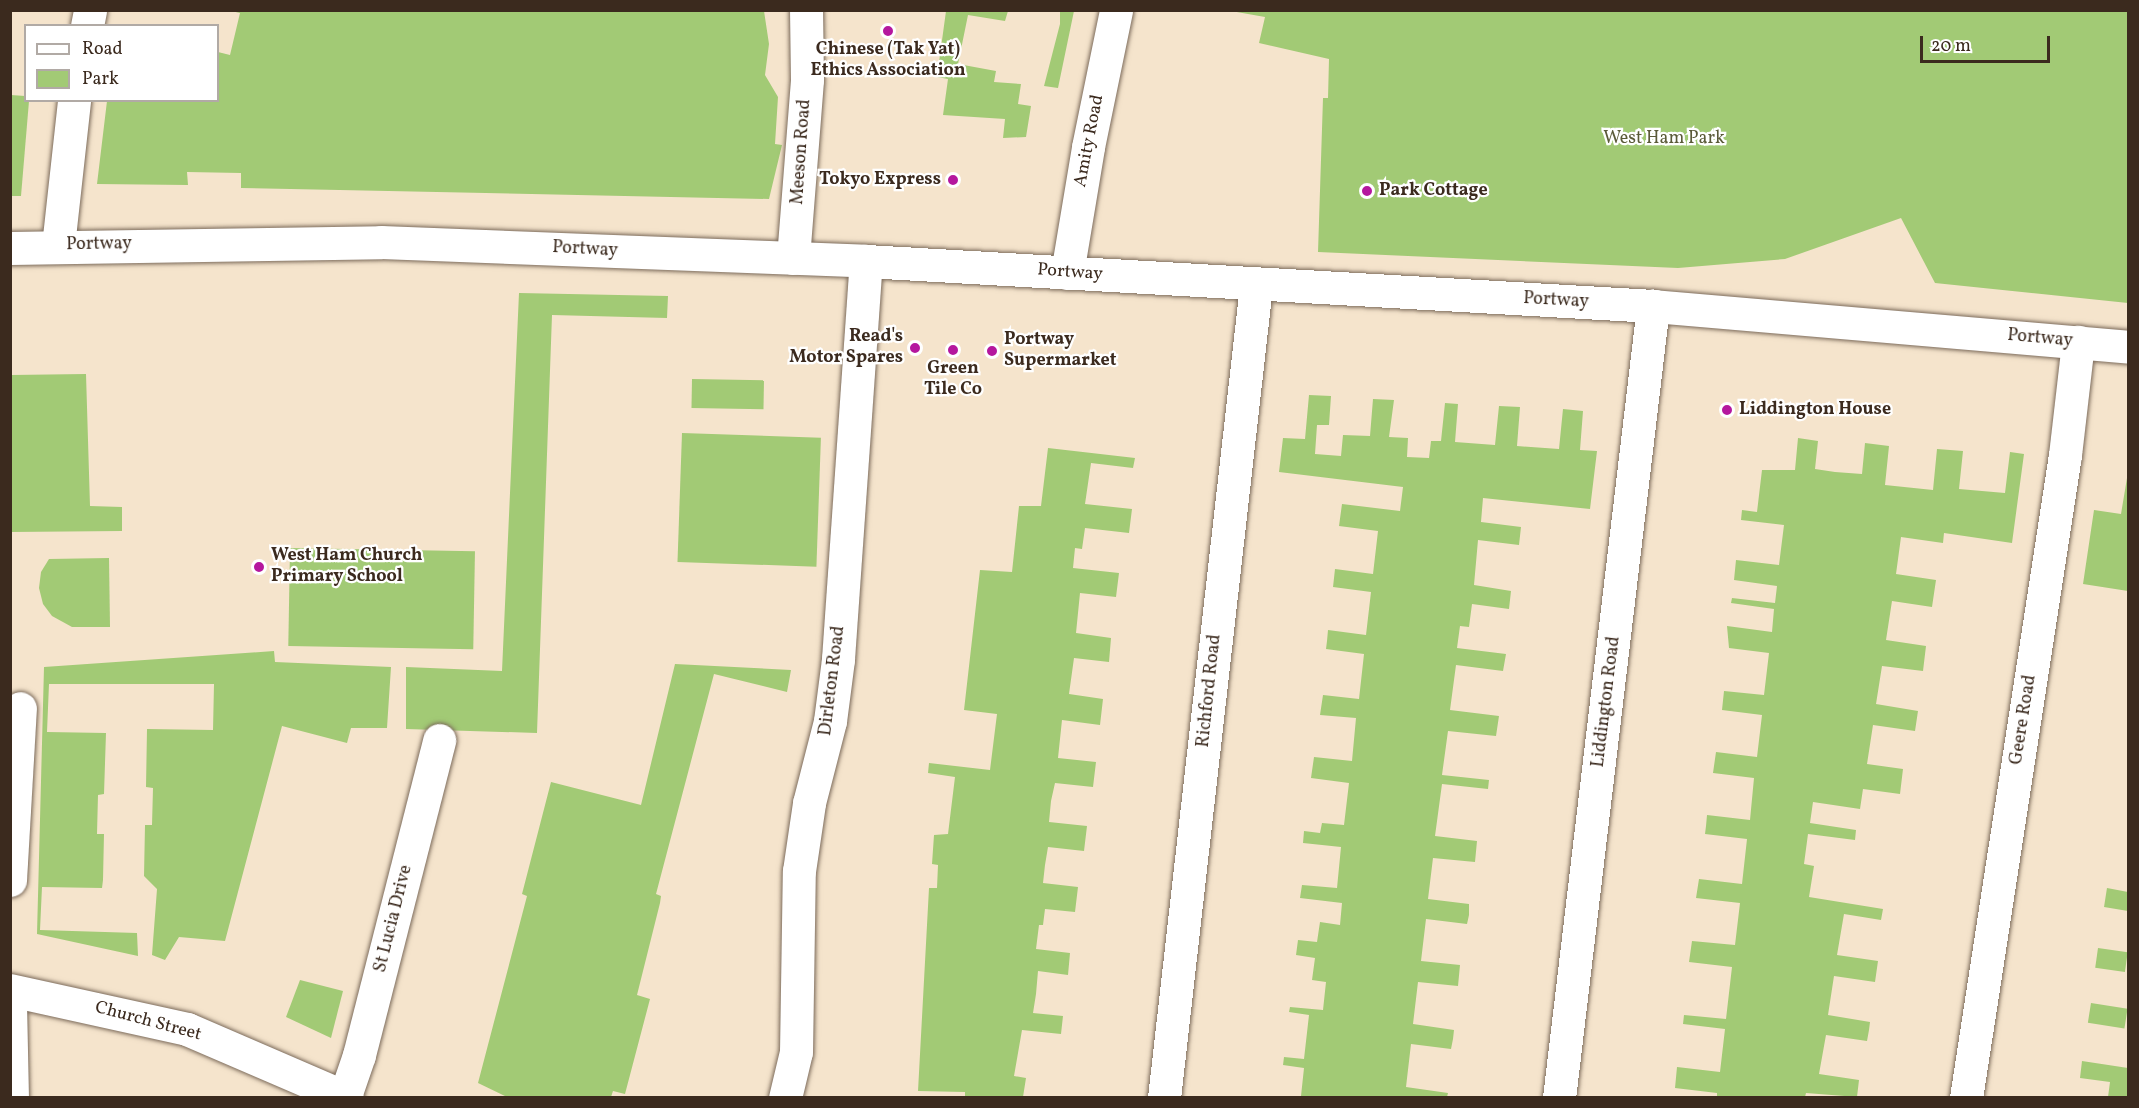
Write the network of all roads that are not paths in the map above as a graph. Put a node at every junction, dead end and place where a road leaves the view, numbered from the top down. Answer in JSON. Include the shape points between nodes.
{"nodes":[{"id":1,"x":806,"y":10,"type":"edge"},
{"id":2,"x":1116,"y":10,"type":"edge"},
{"id":3,"x":74,"y":102,"type":"edge"},
{"id":4,"x":58,"y":246,"type":"junction"},
{"id":5,"x":10,"y":248,"type":"edge"},
{"id":6,"x":793,"y":258,"type":"junction"},
{"id":7,"x":866,"y":261,"type":"junction"},
{"id":8,"x":1067,"y":273,"type":"junction"},
{"id":9,"x":1256,"y":285,"type":"junction"},
{"id":10,"x":1653,"y":306,"type":"junction"},
{"id":11,"x":2078,"y":342,"type":"junction"},
{"id":12,"x":2128,"y":347,"type":"edge"},
{"id":13,"x":20,"y":708,"type":"dead end"},
{"id":14,"x":439,"y":740,"type":"dead end"},
{"id":15,"x":10,"y":880,"type":"edge"},
{"id":16,"x":10,"y":990,"type":"edge"},
{"id":17,"x":10,"y":1003,"type":"edge"},
{"id":18,"x":346,"y":1097,"type":"edge"},
{"id":19,"x":12,"y":1098,"type":"edge"},
{"id":20,"x":785,"y":1098,"type":"edge"},
{"id":21,"x":1164,"y":1098,"type":"edge"},
{"id":22,"x":1559,"y":1098,"type":"edge"},
{"id":23,"x":1966,"y":1098,"type":"edge"}],
"edges":[{"from":1,"to":6,"type":"street","name":"Meeson Road","via":[[807,80]]},
{"from":2,"to":8,"type":"street","name":"Amity Road"},
{"from":3,"to":4,"type":"street"},
{"from":4,"to":5,"type":"street","name":"Portway"},
{"from":4,"to":6,"type":"street","name":"Portway","via":[[381,242]]},
{"from":6,"to":7,"type":"street","name":"Portway"},
{"from":7,"to":8,"type":"street","name":"Portway"},
{"from":7,"to":20,"type":"street","name":"Dirleton Road","via":[[838,659],[830,721],[809,803],[799,871],[796,1052]]},
{"from":8,"to":9,"type":"street","name":"Portway"},
{"from":9,"to":10,"type":"street","name":"Portway"},
{"from":9,"to":21,"type":"street","name":"Richford Road"},
{"from":10,"to":11,"type":"street","name":"Portway"},
{"from":10,"to":22,"type":"street","name":"Liddington Road"},
{"from":11,"to":12,"type":"street","name":"Portway"},
{"from":11,"to":23,"type":"street","name":"Geere Road","via":[[2065,455]]},
{"from":13,"to":15,"type":"street"},
{"from":14,"to":18,"type":"street","name":"St Lucia Drive"},
{"from":16,"to":18,"type":"street","name":"Church Street","via":[[187,1029]]},
{"from":17,"to":19,"type":"street"}]}
